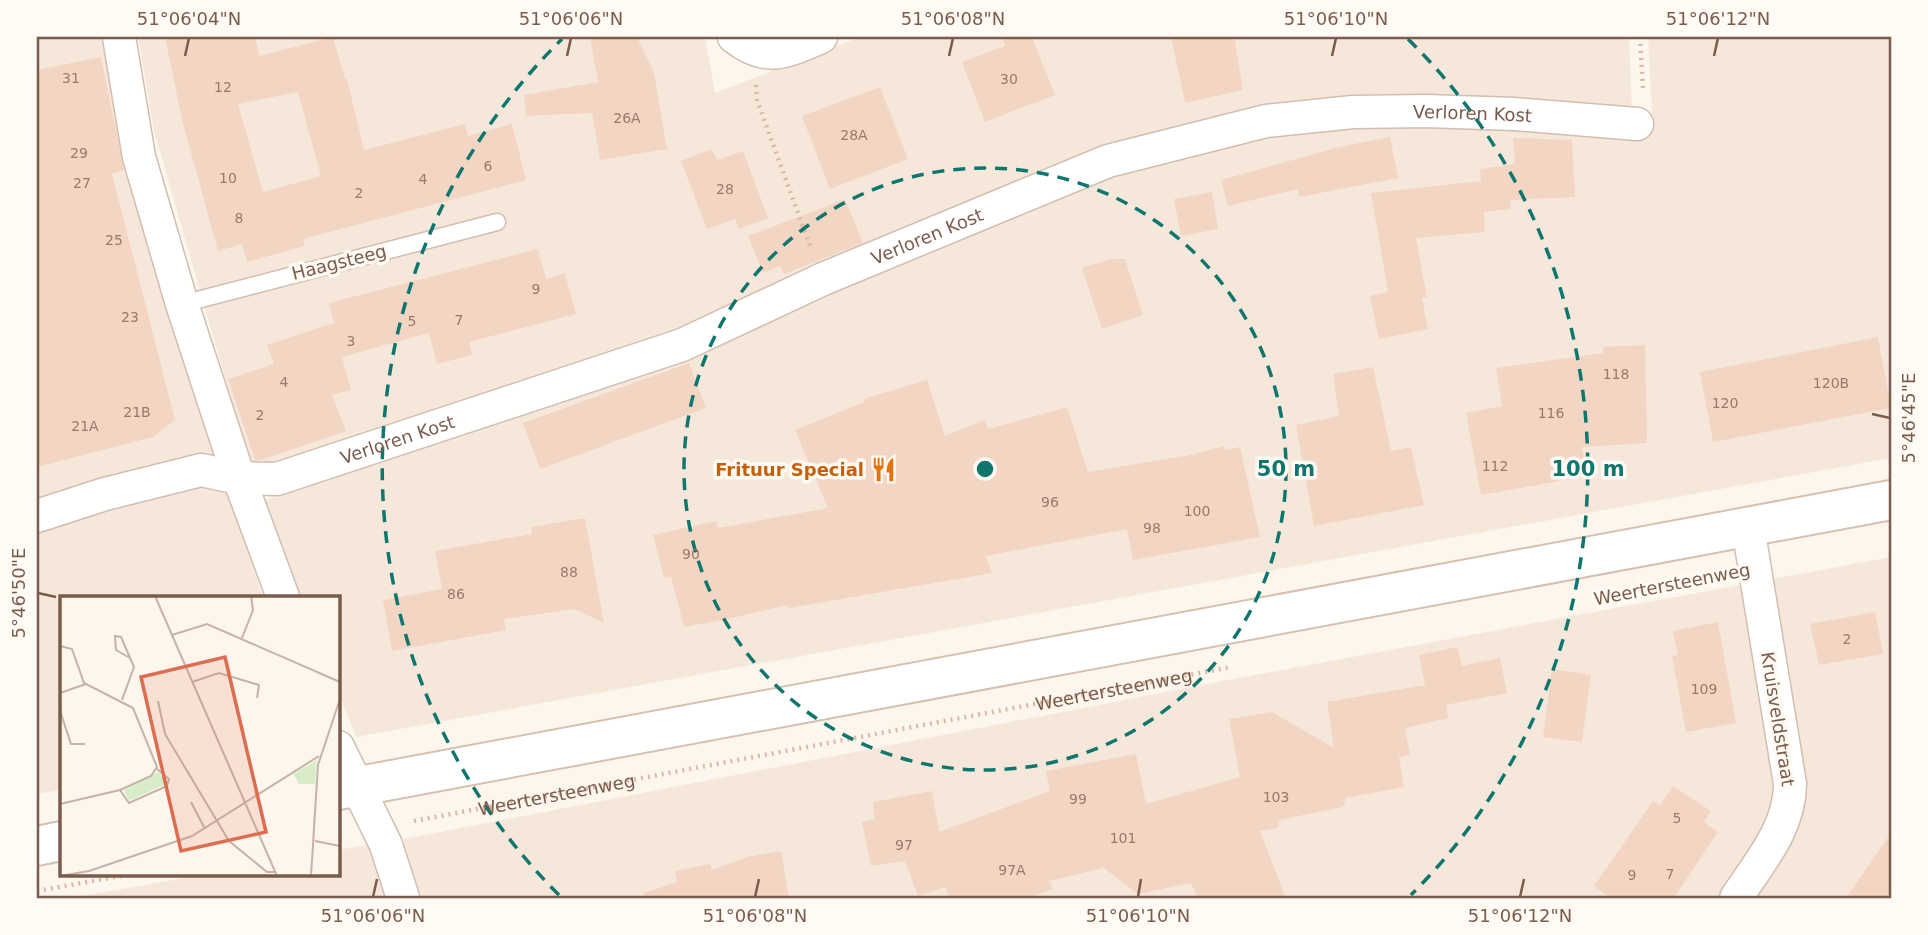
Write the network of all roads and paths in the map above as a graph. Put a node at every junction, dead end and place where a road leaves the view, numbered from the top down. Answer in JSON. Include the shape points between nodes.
{"nodes":[{"id":1,"x":119,"y":37,"type":"edge"},
{"id":2,"x":821,"y":37,"type":"edge"},
{"id":3,"x":1640,"y":37,"type":"edge"},
{"id":4,"x":744,"y":44,"type":"edge"},
{"id":5,"x":1637,"y":124,"type":"joint"},
{"id":6,"x":497,"y":222,"type":"dead end"},
{"id":7,"x":823,"y":279,"type":"junction"},
{"id":8,"x":182,"y":304,"type":"junction"},
{"id":9,"x":239,"y":478,"type":"junction"},
{"id":10,"x":1891,"y":500,"type":"edge"},
{"id":11,"x":37,"y":516,"type":"edge"},
{"id":12,"x":1748,"y":527,"type":"junction"},
{"id":13,"x":283,"y":596,"type":"edge"},
{"id":14,"x":1236,"y":666,"type":"dead end"},
{"id":15,"x":340,"y":756,"type":"edge"},
{"id":16,"x":347,"y":788,"type":"edge"},
{"id":17,"x":377,"y":828,"type":"junction"},
{"id":18,"x":60,"y":841,"type":"edge"},
{"id":19,"x":37,"y":846,"type":"edge"},
{"id":20,"x":121,"y":876,"type":"edge"},
{"id":21,"x":37,"y":891,"type":"edge"},
{"id":22,"x":403,"y":898,"type":"edge"},
{"id":23,"x":1736,"y":898,"type":"edge"}],
"edges":[{"from":1,"to":8,"type":"street","via":[[139,157]]},
{"from":2,"to":4,"type":"street","via":[[783,52]]},
{"from":3,"to":5,"type":"path","via":[[1643,87]]},
{"from":4,"to":7,"type":"path","via":[[757,100]]},
{"from":5,"to":7,"type":"street","name":"Verloren Kost","via":[[1426,111],[1353,112],[1266,121],[1108,161]]},
{"from":6,"to":8,"type":"lane","name":"Haagsteeg"},
{"from":7,"to":9,"type":"street","name":"Verloren Kost","via":[[682,345],[277,479]]},
{"from":8,"to":9,"type":"street"},
{"from":9,"to":11,"type":"street","name":"Verloren Kost","via":[[201,470]]},
{"from":9,"to":13,"type":"street"},
{"from":10,"to":12,"type":"main road"},
{"from":12,"to":16,"type":"main road"},
{"from":12,"to":23,"type":"street","name":"Kruisveldstraat","via":[[1790,798],[1782,827]]},
{"from":14,"to":17,"type":"path","name":"Weertersteenweg"},
{"from":15,"to":16,"type":"street"},
{"from":16,"to":17,"type":"street"},
{"from":17,"to":22,"type":"street"},
{"from":18,"to":19,"type":"main road"},
{"from":20,"to":21,"type":"path"}]}
